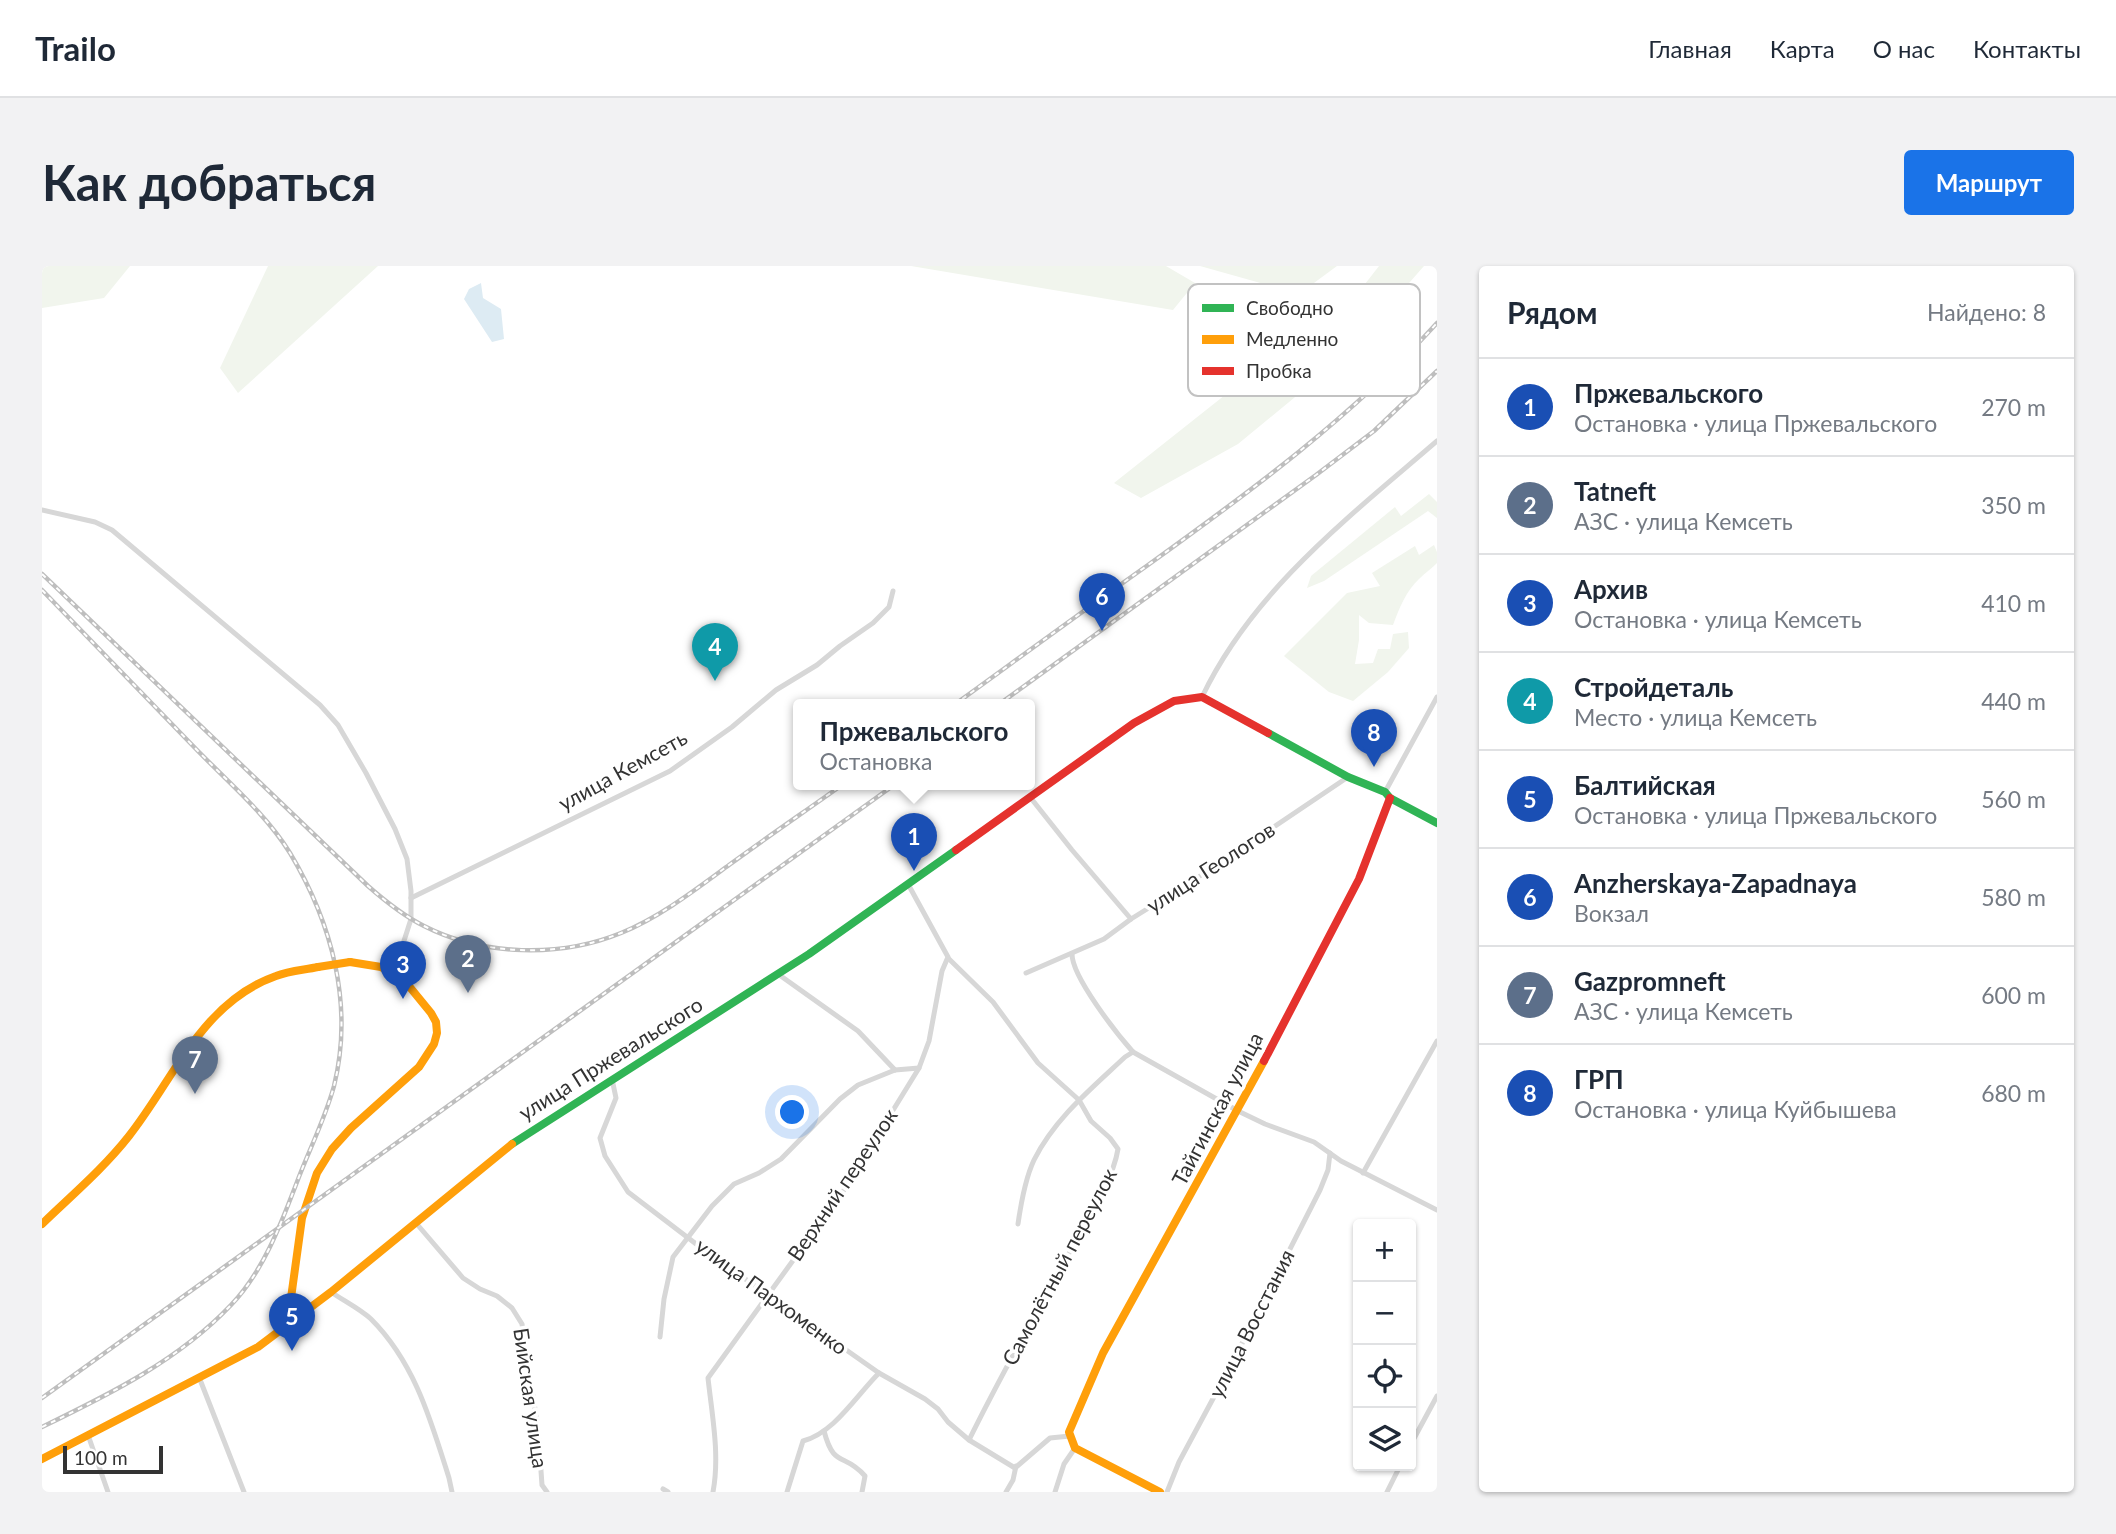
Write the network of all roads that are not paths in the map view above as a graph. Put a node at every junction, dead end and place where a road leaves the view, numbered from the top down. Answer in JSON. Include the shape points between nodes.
{"nodes":[{"id":1,"x":1437,"y":440,"type":"edge"},
{"id":2,"x":42,"y":510,"type":"edge"},
{"id":3,"x":893,"y":591,"type":"dead end"},
{"id":4,"x":1202,"y":697,"type":"junction"},
{"id":5,"x":1437,"y":697,"type":"edge"},
{"id":6,"x":1348,"y":778,"type":"junction"},
{"id":7,"x":1388,"y":795,"type":"junction"},
{"id":8,"x":1030,"y":797,"type":"junction"},
{"id":9,"x":1437,"y":822,"type":"edge"},
{"id":10,"x":908,"y":884,"type":"junction"},
{"id":11,"x":411,"y":898,"type":"junction"},
{"id":12,"x":1131,"y":919,"type":"junction"},
{"id":13,"x":1072,"y":954,"type":"junction"},
{"id":14,"x":948,"y":958,"type":"junction"},
{"id":15,"x":394,"y":972,"type":"junction"},
{"id":16,"x":1026,"y":973,"type":"dead end"},
{"id":17,"x":778,"y":974,"type":"junction"},
{"id":18,"x":1437,"y":1041,"type":"edge"},
{"id":19,"x":1133,"y":1052,"type":"junction"},
{"id":20,"x":919,"y":1068,"type":"junction"},
{"id":21,"x":895,"y":1070,"type":"junction"},
{"id":22,"x":612,"y":1079,"type":"junction"},
{"id":23,"x":1079,"y":1100,"type":"junction"},
{"id":24,"x":1238,"y":1111,"type":"junction"},
{"id":25,"x":1330,"y":1153,"type":"junction"},
{"id":26,"x":1341,"y":1161,"type":"junction"},
{"id":27,"x":1328,"y":1170,"type":"junction"},
{"id":28,"x":1363,"y":1173,"type":"junction"},
{"id":29,"x":1437,"y":1210,"type":"edge"},
{"id":30,"x":416,"y":1223,"type":"junction"},
{"id":31,"x":42,"y":1224,"type":"edge"},
{"id":32,"x":1018,"y":1224,"type":"dead end"},
{"id":33,"x":689,"y":1238,"type":"junction"},
{"id":34,"x":331,"y":1292,"type":"junction"},
{"id":35,"x":768,"y":1295,"type":"junction"},
{"id":36,"x":280,"y":1329,"type":"junction"},
{"id":37,"x":660,"y":1337,"type":"dead end"},
{"id":38,"x":879,"y":1373,"type":"junction"},
{"id":39,"x":199,"y":1377,"type":"junction"},
{"id":40,"x":1437,"y":1396,"type":"edge"},
{"id":41,"x":824,"y":1431,"type":"junction"},
{"id":42,"x":1070,"y":1434,"type":"junction"},
{"id":43,"x":88,"y":1435,"type":"junction"},
{"id":44,"x":1416,"y":1435,"type":"edge"},
{"id":45,"x":969,"y":1440,"type":"junction"},
{"id":46,"x":1075,"y":1448,"type":"junction"},
{"id":47,"x":42,"y":1459,"type":"edge"},
{"id":48,"x":1016,"y":1466,"type":"junction"},
{"id":49,"x":1398,"y":1471,"type":"edge"},
{"id":50,"x":108,"y":1492,"type":"edge"},
{"id":51,"x":244,"y":1492,"type":"edge"},
{"id":52,"x":452,"y":1492,"type":"edge"},
{"id":53,"x":547,"y":1492,"type":"edge"},
{"id":54,"x":713,"y":1492,"type":"edge"},
{"id":55,"x":787,"y":1492,"type":"edge"},
{"id":56,"x":862,"y":1492,"type":"edge"},
{"id":57,"x":1006,"y":1492,"type":"edge"},
{"id":58,"x":1055,"y":1492,"type":"edge"},
{"id":59,"x":1160,"y":1492,"type":"edge"},
{"id":60,"x":1167,"y":1492,"type":"edge"},
{"id":61,"x":1387,"y":1492,"type":"edge"}],
"edges":[{"from":1,"to":4,"type":"street","via":[[1292,570],[1236,638]]},
{"from":2,"to":11,"type":"street","via":[[112,530],[320,705],[338,725],[395,829],[407,859]]},
{"from":3,"to":11,"type":"street","name":"улица Кемсеть","via":[[889,607],[873,622],[670,771]]},
{"from":4,"to":6,"type":"street"},
{"from":4,"to":8,"type":"street","name":"улица Пржевальского","via":[[1183,697],[1166,704]]},
{"from":5,"to":7,"type":"street","name":"Тайгинская улица"},
{"from":6,"to":7,"type":"street"},
{"from":6,"to":12,"type":"street","name":"улица Геологов"},
{"from":7,"to":9,"type":"street"},
{"from":7,"to":24,"type":"street","name":"Тайгинская улица","via":[[1359,878]]},
{"from":8,"to":10,"type":"street","name":"улица Пржевальского"},
{"from":8,"to":12,"type":"street"},
{"from":10,"to":14,"type":"street","name":"Самолётный переулок"},
{"from":10,"to":17,"type":"street","name":"улица Пржевальского"},
{"from":11,"to":15,"type":"street","via":[[411,919]]},
{"from":12,"to":13,"type":"street","name":"улица Геологов"},
{"from":13,"to":16,"type":"street","name":"улица Геологов"},
{"from":13,"to":19,"type":"street","via":[[1072,964],[1090,993]]},
{"from":14,"to":20,"type":"street"},
{"from":14,"to":23,"type":"street","name":"Самолётный переулок","via":[[993,1002],[1038,1063]]},
{"from":15,"to":31,"type":"street","bridge":true,"via":[[371,963],[350,962],[266,980],[239,996],[185,1051],[112,1156]]},
{"from":15,"to":36,"type":"street","via":[[431,1012],[437,1026],[434,1045],[420,1065],[354,1125],[321,1167],[307,1197],[291,1297]]},
{"from":17,"to":21,"type":"street","via":[[858,1031]]},
{"from":17,"to":22,"type":"street","name":"улица Пржевальского"},
{"from":18,"to":28,"type":"street"},
{"from":19,"to":23,"type":"street"},
{"from":19,"to":24,"type":"street"},
{"from":20,"to":21,"type":"street"},
{"from":20,"to":35,"type":"street","name":"Верхний переулок","via":[[844,1190]]},
{"from":21,"to":33,"type":"street","via":[[858,1085],[781,1159],[734,1184]]},
{"from":22,"to":30,"type":"street","name":"улица Пржевальского","via":[[521,1137]]},
{"from":22,"to":33,"type":"street","name":"улица Пархоменко","via":[[616,1098],[600,1138],[605,1156],[628,1192]]},
{"from":23,"to":32,"type":"street","via":[[1033,1161]]},
{"from":23,"to":45,"type":"street","name":"Самолётный переулок","via":[[1091,1121],[1118,1149],[1116,1160]]},
{"from":24,"to":25,"type":"street"},
{"from":24,"to":42,"type":"street","name":"Тайгинская улица","via":[[1102,1353]]},
{"from":25,"to":26,"type":"street"},
{"from":25,"to":27,"type":"street","name":"улица Восстания"},
{"from":26,"to":27,"type":"street"},
{"from":26,"to":28,"type":"street"},
{"from":27,"to":60,"type":"street","name":"улица Восстания"},
{"from":28,"to":29,"type":"street"},
{"from":30,"to":34,"type":"street","name":"улица Пржевальского"},
{"from":30,"to":53,"type":"street","name":"Бийская улица","via":[[463,1278],[497,1296],[522,1324],[542,1485]]},
{"from":33,"to":35,"type":"street","name":"улица Пархоменко"},
{"from":33,"to":37,"type":"street","via":[[673,1257]]},
{"from":34,"to":36,"type":"street","name":"улица Пржевальского"},
{"from":34,"to":52,"type":"street","via":[[369,1317],[417,1384]]},
{"from":35,"to":38,"type":"street","name":"улица Пархоменко"},
{"from":35,"to":54,"type":"street","name":"Верхний переулок","via":[[708,1378],[716,1476]]},
{"from":36,"to":39,"type":"street","name":"улица Пржевальского","via":[[258,1347]]},
{"from":38,"to":41,"type":"street"},
{"from":38,"to":45,"type":"street","name":"улица Пархоменко","via":[[925,1399]]},
{"from":39,"to":43,"type":"street","name":"улица Пржевальского"},
{"from":39,"to":51,"type":"street"},
{"from":40,"to":44,"type":"street"},
{"from":41,"to":55,"type":"street","via":[[803,1441]]},
{"from":41,"to":56,"type":"street","via":[[834,1457],[857,1466],[865,1476]]},
{"from":42,"to":46,"type":"street"},
{"from":42,"to":48,"type":"street","via":[[1050,1438]]},
{"from":43,"to":47,"type":"street","name":"улица Пржевальского"},
{"from":43,"to":50,"type":"street"},
{"from":45,"to":48,"type":"street","name":"улица Пархоменко"},
{"from":46,"to":58,"type":"street"},
{"from":46,"to":59,"type":"street"},
{"from":48,"to":57,"type":"street"},
{"from":49,"to":61,"type":"street"}]}
